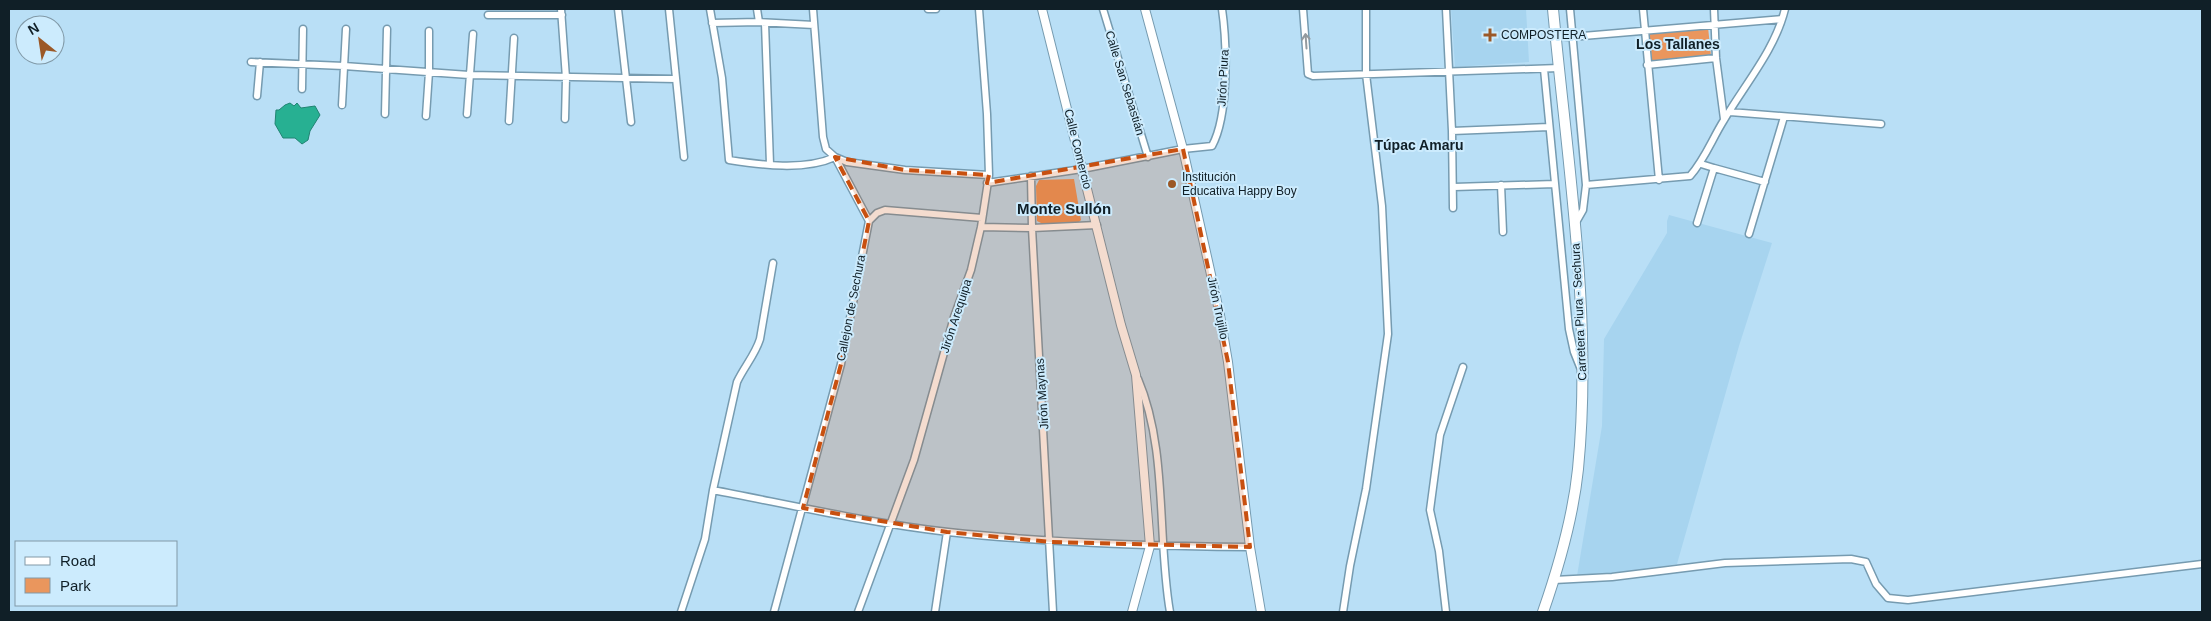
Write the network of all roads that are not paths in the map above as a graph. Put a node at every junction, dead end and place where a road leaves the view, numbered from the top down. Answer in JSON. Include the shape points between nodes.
{"nodes":[{"id":1,"x":618,"y":9,"type":"edge"},
{"id":2,"x":669,"y":9,"type":"edge"},
{"id":3,"x":710,"y":9,"type":"edge"},
{"id":4,"x":757,"y":9,"type":"edge"},
{"id":5,"x":813,"y":9,"type":"edge"},
{"id":6,"x":928,"y":9,"type":"edge"},
{"id":7,"x":936,"y":9,"type":"edge"},
{"id":8,"x":979,"y":9,"type":"edge"},
{"id":9,"x":1042,"y":9,"type":"edge"},
{"id":10,"x":1103,"y":9,"type":"edge"},
{"id":11,"x":1145,"y":9,"type":"edge"},
{"id":12,"x":1222,"y":9,"type":"edge"},
{"id":13,"x":1303,"y":9,"type":"edge"},
{"id":14,"x":1366,"y":9,"type":"edge"},
{"id":15,"x":1446,"y":9,"type":"edge"},
{"id":16,"x":1553,"y":9,"type":"edge"},
{"id":17,"x":1570,"y":9,"type":"edge"},
{"id":18,"x":1643,"y":9,"type":"edge"},
{"id":19,"x":1714,"y":9,"type":"edge"},
{"id":20,"x":1785,"y":9,"type":"edge"},
{"id":21,"x":562,"y":12,"type":"edge"},
{"id":22,"x":488,"y":15,"type":"dead end"},
{"id":23,"x":1782,"y":19,"type":"junction"},
{"id":24,"x":712,"y":23,"type":"junction"},
{"id":25,"x":762,"y":23,"type":"junction"},
{"id":26,"x":1716,"y":24,"type":"junction"},
{"id":27,"x":814,"y":25,"type":"junction"},
{"id":28,"x":303,"y":29,"type":"dead end"},
{"id":29,"x":346,"y":29,"type":"dead end"},
{"id":30,"x":1645,"y":29,"type":"junction"},
{"id":31,"x":386,"y":30,"type":"dead end"},
{"id":32,"x":429,"y":31,"type":"dead end"},
{"id":33,"x":472,"y":34,"type":"dead end"},
{"id":34,"x":1555,"y":36,"type":"junction"},
{"id":35,"x":1572,"y":36,"type":"junction"},
{"id":36,"x":514,"y":38,"type":"dead end"},
{"id":37,"x":1716,"y":58,"type":"junction"},
{"id":38,"x":251,"y":62,"type":"dead end"},
{"id":39,"x":260,"y":62,"type":"junction"},
{"id":40,"x":1647,"y":64,"type":"junction"},
{"id":41,"x":302,"y":65,"type":"junction"},
{"id":42,"x":344,"y":66,"type":"junction"},
{"id":43,"x":1559,"y":68,"type":"junction"},
{"id":44,"x":387,"y":69,"type":"junction"},
{"id":45,"x":1544,"y":69,"type":"junction"},
{"id":46,"x":1450,"y":71,"type":"junction"},
{"id":47,"x":429,"y":72,"type":"junction"},
{"id":48,"x":1366,"y":74,"type":"junction"},
{"id":49,"x":470,"y":75,"type":"junction"},
{"id":50,"x":512,"y":76,"type":"junction"},
{"id":51,"x":625,"y":77,"type":"junction"},
{"id":52,"x":566,"y":78,"type":"junction"},
{"id":53,"x":676,"y":79,"type":"junction"},
{"id":54,"x":302,"y":89,"type":"dead end"},
{"id":55,"x":257,"y":96,"type":"dead end"},
{"id":56,"x":342,"y":105,"type":"dead end"},
{"id":57,"x":1730,"y":112,"type":"junction"},
{"id":58,"x":385,"y":114,"type":"dead end"},
{"id":59,"x":467,"y":114,"type":"dead end"},
{"id":60,"x":426,"y":116,"type":"dead end"},
{"id":61,"x":1784,"y":117,"type":"junction"},
{"id":62,"x":565,"y":119,"type":"dead end"},
{"id":63,"x":1724,"y":119,"type":"junction"},
{"id":64,"x":509,"y":121,"type":"dead end"},
{"id":65,"x":631,"y":122,"type":"dead end"},
{"id":66,"x":1882,"y":124,"type":"dead end"},
{"id":67,"x":1549,"y":127,"type":"junction"},
{"id":68,"x":1452,"y":131,"type":"junction"},
{"id":69,"x":1183,"y":149,"type":"junction"},
{"id":70,"x":1148,"y":156,"type":"junction"},
{"id":71,"x":684,"y":157,"type":"dead end"},
{"id":72,"x":835,"y":157,"type":"junction"},
{"id":73,"x":770,"y":164,"type":"junction"},
{"id":74,"x":1701,"y":164,"type":"junction"},
{"id":75,"x":1082,"y":168,"type":"junction"},
{"id":76,"x":1714,"y":168,"type":"junction"},
{"id":77,"x":988,"y":175,"type":"junction"},
{"id":78,"x":1031,"y":176,"type":"junction"},
{"id":79,"x":1660,"y":180,"type":"junction"},
{"id":80,"x":1765,"y":182,"type":"junction"},
{"id":81,"x":987,"y":183,"type":"junction"},
{"id":82,"x":1555,"y":184,"type":"junction"},
{"id":83,"x":1586,"y":185,"type":"junction"},
{"id":84,"x":1501,"y":186,"type":"junction"},
{"id":85,"x":1454,"y":187,"type":"junction"},
{"id":86,"x":1453,"y":208,"type":"dead end"},
{"id":87,"x":982,"y":218,"type":"junction"},
{"id":88,"x":869,"y":221,"type":"junction"},
{"id":89,"x":1697,"y":223,"type":"dead end"},
{"id":90,"x":1097,"y":225,"type":"junction"},
{"id":91,"x":981,"y":227,"type":"junction"},
{"id":92,"x":1574,"y":227,"type":"junction"},
{"id":93,"x":1032,"y":228,"type":"junction"},
{"id":94,"x":1502,"y":232,"type":"dead end"},
{"id":95,"x":1750,"y":234,"type":"dead end"},
{"id":96,"x":773,"y":263,"type":"dead end"},
{"id":97,"x":1463,"y":367,"type":"dead end"},
{"id":98,"x":1136,"y":375,"type":"junction"},
{"id":99,"x":1584,"y":375,"type":"junction"},
{"id":100,"x":713,"y":490,"type":"junction"},
{"id":101,"x":803,"y":508,"type":"junction"},
{"id":102,"x":891,"y":524,"type":"junction"},
{"id":103,"x":946,"y":532,"type":"junction"},
{"id":104,"x":1051,"y":542,"type":"junction"},
{"id":105,"x":1150,"y":546,"type":"junction"},
{"id":106,"x":1164,"y":546,"type":"junction"},
{"id":107,"x":1250,"y":547,"type":"junction"},
{"id":108,"x":2202,"y":564,"type":"edge"},
{"id":109,"x":1554,"y":580,"type":"junction"},
{"id":110,"x":681,"y":612,"type":"edge"},
{"id":111,"x":774,"y":612,"type":"edge"},
{"id":112,"x":858,"y":612,"type":"edge"},
{"id":113,"x":935,"y":612,"type":"edge"},
{"id":114,"x":1053,"y":612,"type":"edge"},
{"id":115,"x":1132,"y":612,"type":"edge"},
{"id":116,"x":1170,"y":612,"type":"edge"},
{"id":117,"x":1261,"y":612,"type":"edge"},
{"id":118,"x":1343,"y":612,"type":"edge"},
{"id":119,"x":1446,"y":612,"type":"edge"},
{"id":120,"x":1543,"y":612,"type":"edge"}],
"edges":[{"from":1,"to":51,"type":"street"},
{"from":2,"to":53,"type":"street"},
{"from":3,"to":24,"type":"street"},
{"from":4,"to":25,"type":"street"},
{"from":5,"to":27,"type":"street"},
{"from":6,"to":7,"type":"street"},
{"from":8,"to":77,"type":"street","name":"Jirón Arequipa"},
{"from":9,"to":75,"type":"street","name":"Calle Comercio"},
{"from":10,"to":70,"type":"street","name":"Calle San Sebastián"},
{"from":11,"to":69,"type":"street","name":"Jirón Trujillo"},
{"from":12,"to":69,"type":"street","name":"Jirón Piura","via":[[1226,65],[1217,136],[1212,146]]},
{"from":48,"to":13,"type":"street","one_way":true,"via":[[1308,74]]},
{"from":14,"to":48,"type":"street"},
{"from":15,"to":46,"type":"street"},
{"from":16,"to":34,"type":"main road","name":"Carretera Piura - Sechura"},
{"from":17,"to":35,"type":"street"},
{"from":18,"to":30,"type":"street"},
{"from":19,"to":26,"type":"street"},
{"from":20,"to":23,"type":"street"},
{"from":21,"to":22,"type":"street"},
{"from":21,"to":52,"type":"street"},
{"from":23,"to":26,"type":"street"},
{"from":23,"to":57,"type":"street","via":[[1762,62]]},
{"from":24,"to":25,"type":"street"},
{"from":24,"to":73,"type":"street","via":[[722,78],[728,160]]},
{"from":25,"to":27,"type":"street"},
{"from":25,"to":73,"type":"street"},
{"from":26,"to":30,"type":"street"},
{"from":26,"to":37,"type":"street"},
{"from":27,"to":72,"type":"street","via":[[823,137],[826,149]]},
{"from":28,"to":41,"type":"street"},
{"from":29,"to":42,"type":"street"},
{"from":30,"to":35,"type":"street"},
{"from":30,"to":40,"type":"street"},
{"from":31,"to":44,"type":"street"},
{"from":32,"to":47,"type":"street"},
{"from":33,"to":49,"type":"street"},
{"from":34,"to":35,"type":"street"},
{"from":34,"to":43,"type":"main road","name":"Carretera Piura - Sechura"},
{"from":35,"to":83,"type":"street"},
{"from":36,"to":50,"type":"street"},
{"from":37,"to":40,"type":"street"},
{"from":37,"to":63,"type":"street"},
{"from":38,"to":39,"type":"street"},
{"from":39,"to":41,"type":"street"},
{"from":39,"to":55,"type":"street"},
{"from":40,"to":79,"type":"street"},
{"from":41,"to":42,"type":"street"},
{"from":41,"to":54,"type":"street"},
{"from":42,"to":44,"type":"street"},
{"from":42,"to":56,"type":"street"},
{"from":43,"to":45,"type":"street"},
{"from":43,"to":92,"type":"main road","name":"Carretera Piura - Sechura"},
{"from":44,"to":47,"type":"street"},
{"from":44,"to":58,"type":"street"},
{"from":45,"to":46,"type":"street"},
{"from":45,"to":67,"type":"street"},
{"from":46,"to":48,"type":"street"},
{"from":46,"to":68,"type":"street"},
{"from":47,"to":49,"type":"street"},
{"from":47,"to":60,"type":"street"},
{"from":48,"to":118,"type":"street","via":[[1382,206],[1388,334],[1366,489]]},
{"from":49,"to":50,"type":"street"},
{"from":49,"to":59,"type":"street"},
{"from":50,"to":52,"type":"street"},
{"from":50,"to":64,"type":"street"},
{"from":51,"to":52,"type":"street"},
{"from":51,"to":53,"type":"street"},
{"from":51,"to":65,"type":"street"},
{"from":52,"to":62,"type":"street"},
{"from":53,"to":71,"type":"street"},
{"from":57,"to":61,"type":"street"},
{"from":57,"to":63,"type":"street"},
{"from":61,"to":66,"type":"street"},
{"from":61,"to":80,"type":"street"},
{"from":63,"to":74,"type":"street"},
{"from":67,"to":68,"type":"street"},
{"from":67,"to":82,"type":"street"},
{"from":68,"to":85,"type":"street"},
{"from":69,"to":70,"type":"street"},
{"from":69,"to":107,"type":"street","name":"Jirón Trujillo","via":[[1228,362]]},
{"from":70,"to":75,"type":"street"},
{"from":72,"to":73,"type":"street","via":[[818,164]]},
{"from":72,"to":77,"type":"street","via":[[847,162],[905,170]]},
{"from":72,"to":88,"type":"street"},
{"from":74,"to":76,"type":"street"},
{"from":74,"to":79,"type":"street","via":[[1690,176]]},
{"from":75,"to":78,"type":"street"},
{"from":75,"to":90,"type":"street","name":"Calle Comercio"},
{"from":76,"to":80,"type":"street"},
{"from":76,"to":89,"type":"street"},
{"from":77,"to":81,"type":"street","name":"Jirón Arequipa"},
{"from":78,"to":81,"type":"street"},
{"from":78,"to":93,"type":"street","name":"Jirón Maynas"},
{"from":79,"to":83,"type":"street"},
{"from":80,"to":95,"type":"street"},
{"from":81,"to":87,"type":"street","name":"Jirón Arequipa"},
{"from":82,"to":84,"type":"street"},
{"from":82,"to":99,"type":"street","via":[[1569,329]]},
{"from":83,"to":92,"type":"street","via":[[1583,210]]},
{"from":84,"to":85,"type":"street"},
{"from":84,"to":94,"type":"street"},
{"from":85,"to":86,"type":"street"},
{"from":87,"to":88,"type":"street","via":[[884,210]]},
{"from":87,"to":91,"type":"street","name":"Jirón Arequipa"},
{"from":88,"to":101,"type":"street","name":"Callejon de Sechura","via":[[841,364]]},
{"from":90,"to":93,"type":"street"},
{"from":90,"to":98,"type":"street","name":"Calle Comercio"},
{"from":91,"to":93,"type":"street"},
{"from":91,"to":102,"type":"street","name":"Jirón Arequipa","via":[[914,460]]},
{"from":92,"to":99,"type":"main road","name":"Carretera Piura - Sechura"},
{"from":93,"to":104,"type":"street","name":"Jirón Maynas"},
{"from":96,"to":100,"type":"street","via":[[760,339],[738,382]]},
{"from":97,"to":119,"type":"street","via":[[1440,435],[1430,510],[1439,551]]},
{"from":98,"to":105,"type":"street","name":"Calle Comercio"},
{"from":98,"to":106,"type":"street","name":"Calle Comercio","via":[[1151,423]]},
{"from":99,"to":109,"type":"main road","name":"Carretera Piura - Sechura","via":[[1578,471]]},
{"from":100,"to":101,"type":"street"},
{"from":100,"to":110,"type":"street","via":[[705,539]]},
{"from":101,"to":102,"type":"street"},
{"from":101,"to":111,"type":"street","name":"Callejon de Sechura"},
{"from":102,"to":103,"type":"street"},
{"from":102,"to":112,"type":"street","name":"Jirón Arequipa"},
{"from":103,"to":104,"type":"street"},
{"from":103,"to":113,"type":"street"},
{"from":104,"to":105,"type":"street"},
{"from":104,"to":114,"type":"street","name":"Jirón Maynas"},
{"from":105,"to":106,"type":"street"},
{"from":105,"to":115,"type":"street","name":"Calle Comercio"},
{"from":106,"to":107,"type":"street"},
{"from":106,"to":116,"type":"street","name":"Calle Comercio","via":[[1164,574]]},
{"from":107,"to":117,"type":"street","name":"Jirón Trujillo"},
{"from":108,"to":109,"type":"street","via":[[1908,600],[1888,598],[1876,584],[1866,562],[1851,559],[1725,563],[1612,577]]},
{"from":109,"to":120,"type":"main road","name":"Carretera Piura - Sechura"}]}
